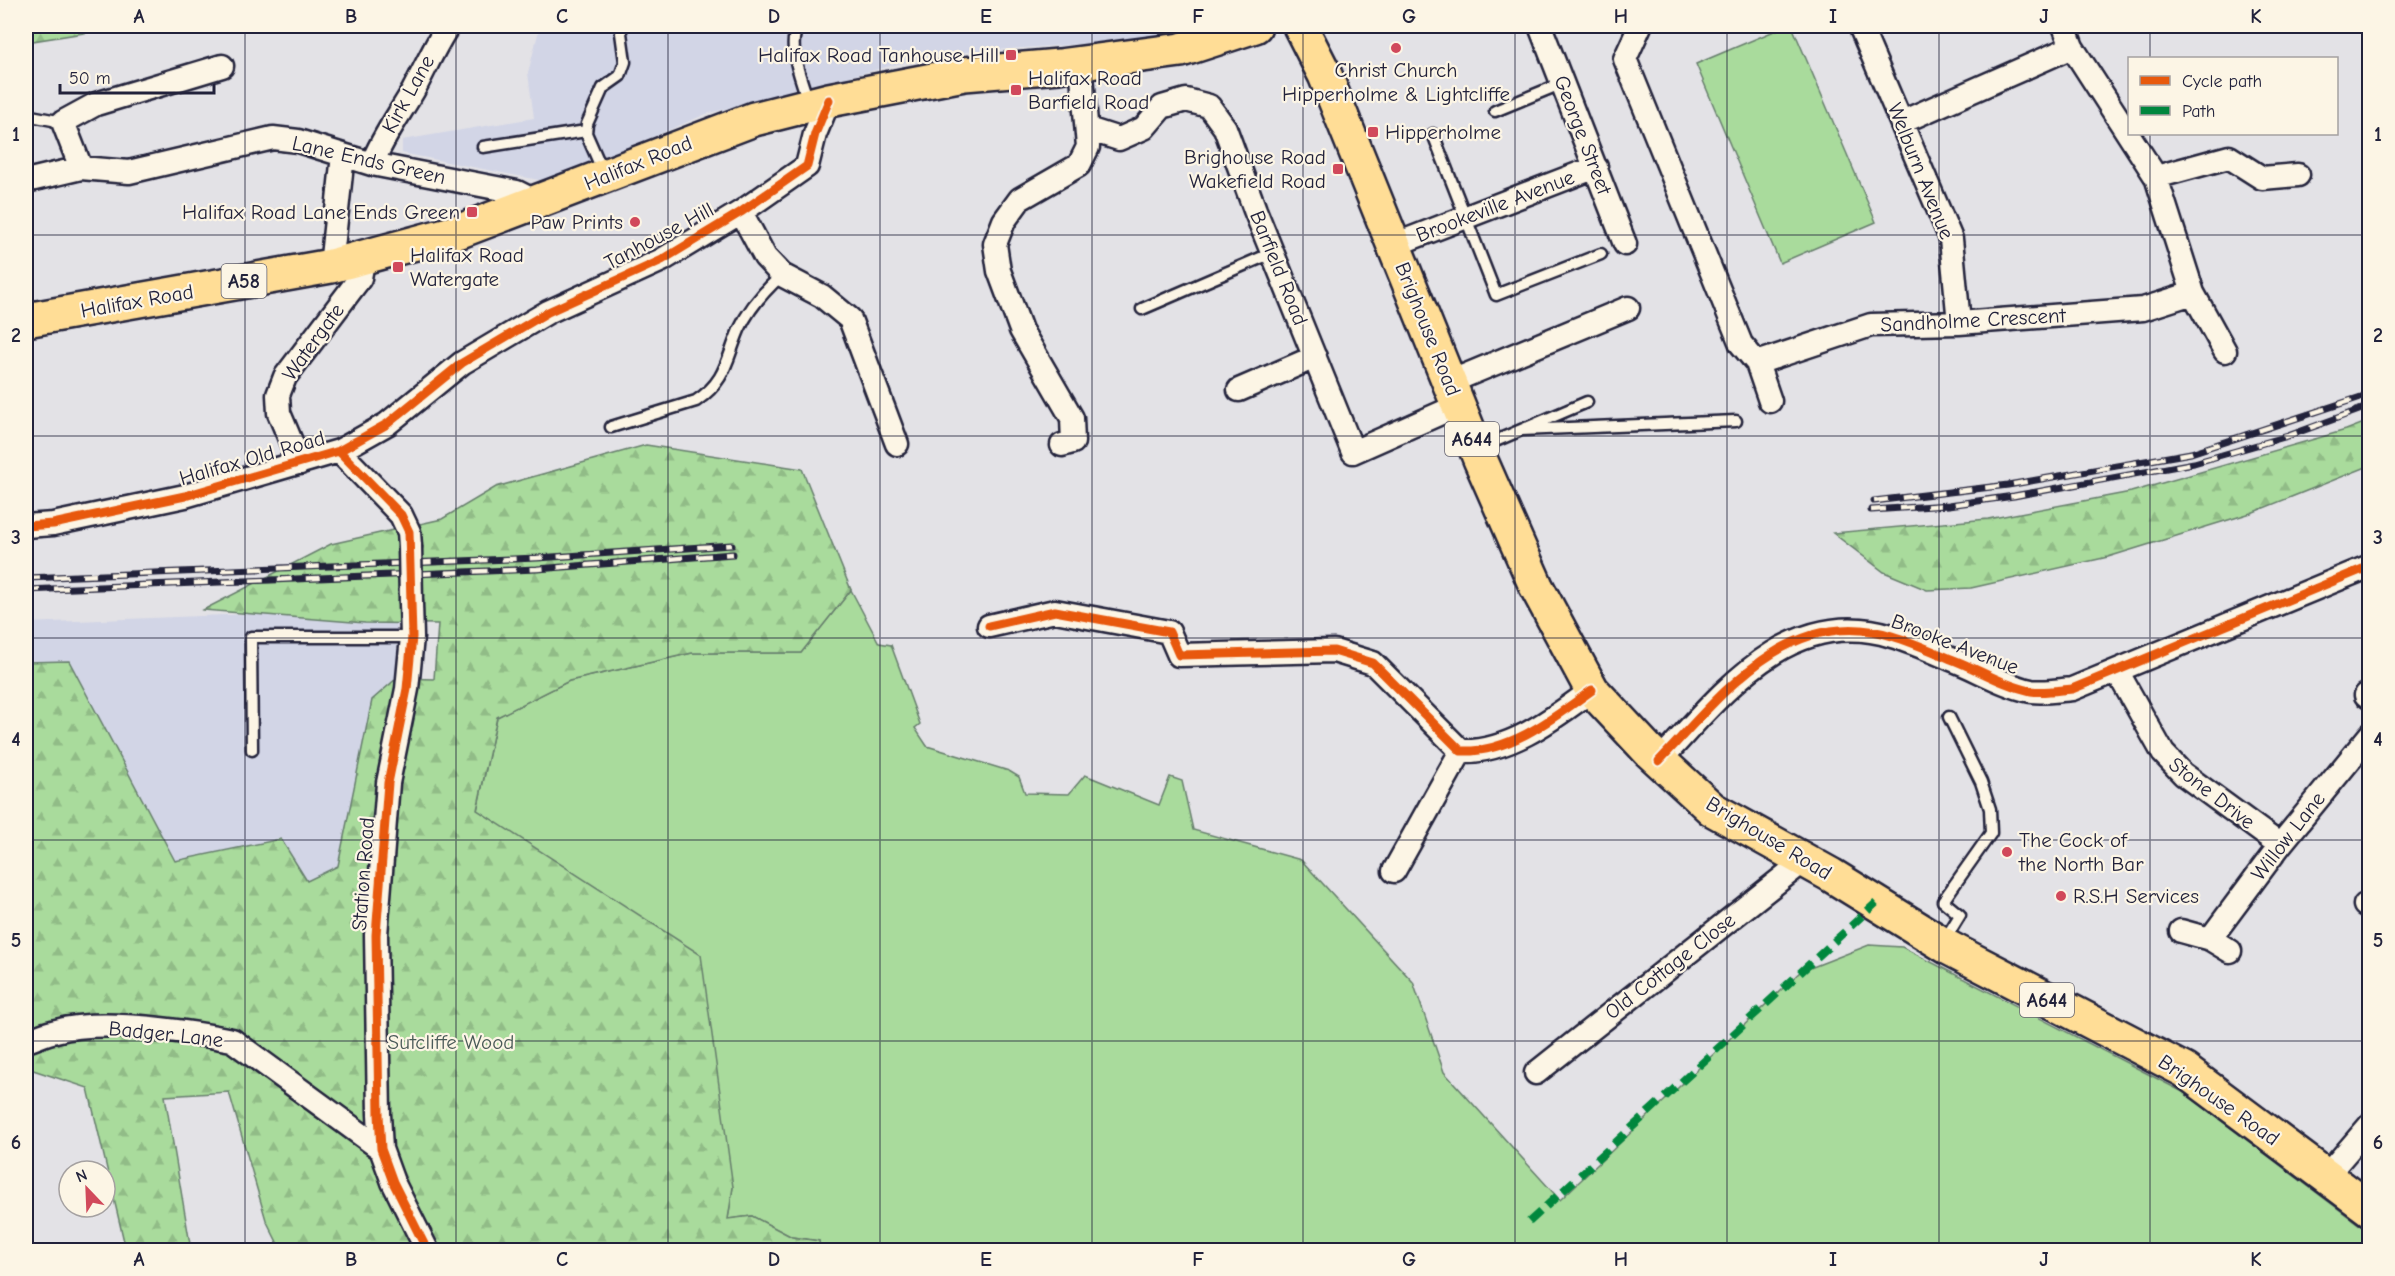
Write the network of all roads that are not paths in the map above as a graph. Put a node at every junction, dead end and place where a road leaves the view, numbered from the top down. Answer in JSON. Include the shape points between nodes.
{"nodes":[{"id":1,"x":447,"y":26,"type":"edge"},
{"id":2,"x":798,"y":26,"type":"edge"},
{"id":3,"x":1255,"y":26,"type":"edge"},
{"id":4,"x":1300,"y":26,"type":"edge"},
{"id":5,"x":1540,"y":26,"type":"edge"},
{"id":6,"x":1640,"y":26,"type":"edge"},
{"id":7,"x":1860,"y":26,"type":"edge"},
{"id":8,"x":2064,"y":26,"type":"edge"},
{"id":9,"x":621,"y":33,"type":"dead end"},
{"id":10,"x":2072,"y":47,"type":"junction"},
{"id":11,"x":1081,"y":63,"type":"junction"},
{"id":12,"x":222,"y":66,"type":"dead end"},
{"id":13,"x":1563,"y":83,"type":"junction"},
{"id":14,"x":819,"y":103,"type":"junction"},
{"id":15,"x":1495,"y":111,"type":"dead end"},
{"id":16,"x":26,"y":115,"type":"edge"},
{"id":17,"x":63,"y":122,"type":"junction"},
{"id":18,"x":1902,"y":122,"type":"junction"},
{"id":19,"x":1088,"y":129,"type":"junction"},
{"id":20,"x":586,"y":131,"type":"junction"},
{"id":21,"x":1433,"y":134,"type":"dead end"},
{"id":22,"x":2128,"y":134,"type":"edge"},
{"id":23,"x":2129,"y":135,"type":"edge"},
{"id":24,"x":483,"y":147,"type":"dead end"},
{"id":25,"x":343,"y":155,"type":"junction"},
{"id":26,"x":372,"y":164,"type":"junction"},
{"id":27,"x":1596,"y":167,"type":"junction"},
{"id":28,"x":81,"y":168,"type":"junction"},
{"id":29,"x":2298,"y":175,"type":"dead end"},
{"id":30,"x":605,"y":177,"type":"junction"},
{"id":31,"x":2156,"y":177,"type":"junction"},
{"id":32,"x":26,"y":181,"type":"edge"},
{"id":33,"x":535,"y":201,"type":"junction"},
{"id":34,"x":741,"y":212,"type":"junction"},
{"id":35,"x":1466,"y":217,"type":"junction"},
{"id":36,"x":1394,"y":244,"type":"junction"},
{"id":37,"x":1625,"y":244,"type":"dead end"},
{"id":38,"x":1272,"y":253,"type":"junction"},
{"id":39,"x":1601,"y":254,"type":"dead end"},
{"id":40,"x":364,"y":257,"type":"junction"},
{"id":41,"x":331,"y":266,"type":"junction"},
{"id":42,"x":782,"y":275,"type":"junction"},
{"id":43,"x":2193,"y":293,"type":"junction"},
{"id":44,"x":1628,"y":308,"type":"dead end"},
{"id":45,"x":1142,"y":309,"type":"dead end"},
{"id":46,"x":26,"y":320,"type":"edge"},
{"id":47,"x":1959,"y":323,"type":"junction"},
{"id":48,"x":2225,"y":351,"type":"dead end"},
{"id":49,"x":1315,"y":357,"type":"junction"},
{"id":50,"x":462,"y":363,"type":"joint"},
{"id":51,"x":1756,"y":363,"type":"junction"},
{"id":52,"x":1239,"y":390,"type":"dead end"},
{"id":53,"x":1455,"y":394,"type":"junction"},
{"id":54,"x":1770,"y":401,"type":"dead end"},
{"id":55,"x":1587,"y":402,"type":"dead end"},
{"id":56,"x":1736,"y":421,"type":"dead end"},
{"id":57,"x":611,"y":427,"type":"dead end"},
{"id":58,"x":1521,"y":430,"type":"junction"},
{"id":59,"x":897,"y":444,"type":"dead end"},
{"id":60,"x":1062,"y":445,"type":"dead end"},
{"id":61,"x":1476,"y":449,"type":"junction"},
{"id":62,"x":339,"y":452,"type":"junction"},
{"id":63,"x":300,"y":463,"type":"junction"},
{"id":64,"x":26,"y":526,"type":"edge"},
{"id":65,"x":2370,"y":566,"type":"edge"},
{"id":66,"x":989,"y":626,"type":"dead end"},
{"id":67,"x":412,"y":637,"type":"junction"},
{"id":68,"x":2116,"y":672,"type":"junction"},
{"id":69,"x":1592,"y":690,"type":"junction"},
{"id":70,"x":1949,"y":717,"type":"dead end"},
{"id":71,"x":2370,"y":735,"type":"edge"},
{"id":72,"x":252,"y":750,"type":"dead end"},
{"id":73,"x":1461,"y":751,"type":"junction"},
{"id":74,"x":1659,"y":760,"type":"junction"},
{"id":75,"x":2280,"y":845,"type":"junction"},
{"id":76,"x":1805,"y":860,"type":"junction"},
{"id":77,"x":1394,"y":871,"type":"dead end"},
{"id":78,"x":2181,"y":931,"type":"dead end"},
{"id":79,"x":2210,"y":939,"type":"junction"},
{"id":80,"x":1942,"y":944,"type":"junction"},
{"id":81,"x":2230,"y":951,"type":"dead end"},
{"id":82,"x":26,"y":1041,"type":"edge"},
{"id":83,"x":1536,"y":1073,"type":"dead end"},
{"id":84,"x":2370,"y":1125,"type":"edge"},
{"id":85,"x":381,"y":1149,"type":"junction"},
{"id":86,"x":2326,"y":1176,"type":"junction"},
{"id":87,"x":2370,"y":1209,"type":"edge"},
{"id":88,"x":427,"y":1251,"type":"edge"}],
"edges":[{"from":1,"to":26,"type":"street","name":"Kirk Lane"},
{"from":2,"to":14,"type":"lane","via":[[793,47]]},
{"from":3,"to":11,"type":"main road","name":"Halifax Road","number":"A58","via":[[1181,50]]},
{"from":4,"to":36,"type":"main road","name":"Brighouse Road","number":"A644","via":[[1325,75]]},
{"from":5,"to":13,"type":"street","name":"George Street"},
{"from":6,"to":51,"type":"street","via":[[1625,59],[1741,344]]},
{"from":7,"to":18,"type":"street","name":"Welburn Avenue"},
{"from":8,"to":10,"type":"street"},
{"from":9,"to":20,"type":"lane","via":[[626,62],[620,76],[603,88]]},
{"from":10,"to":18,"type":"street"},
{"from":10,"to":22,"type":"street"},
{"from":11,"to":14,"type":"main road","name":"Halifax Road","number":"A58","via":[[964,74]]},
{"from":11,"to":19,"type":"street"},
{"from":12,"to":17,"type":"street","via":[[96,105]]},
{"from":13,"to":15,"type":"lane"},
{"from":13,"to":27,"type":"street","name":"George Street"},
{"from":14,"to":30,"type":"main road","name":"Halifax Road","number":"A58","via":[[753,119]]},
{"from":14,"to":34,"type":"street","name":"Tanhouse Hill","via":[[807,166]]},
{"from":16,"to":17,"type":"lane"},
{"from":17,"to":28,"type":"street"},
{"from":18,"to":47,"type":"street","name":"Welburn Avenue","via":[[1951,239]]},
{"from":19,"to":38,"type":"street","name":"Barfield Road","via":[[1119,139],[1144,128],[1162,107],[1186,100],[1209,106],[1225,128]]},
{"from":19,"to":60,"type":"street","via":[[1088,147],[1079,165],[1020,199],[1004,221],[995,244],[999,271],[1021,330],[1072,418],[1073,442]]},
{"from":20,"to":24,"type":"lane"},
{"from":20,"to":30,"type":"lane"},
{"from":21,"to":35,"type":"lane"},
{"from":23,"to":31,"type":"street"},
{"from":25,"to":26,"type":"street","name":"Lane Ends Green"},
{"from":25,"to":28,"type":"street","name":"Lane Ends Green","via":[[273,138],[129,172]]},
{"from":25,"to":41,"type":"street"},
{"from":26,"to":33,"type":"street","name":"Lane Ends Green","via":[[517,192]]},
{"from":27,"to":35,"type":"street","name":"Brookeville Avenue"},
{"from":27,"to":37,"type":"street","name":"George Street"},
{"from":28,"to":32,"type":"street","name":"Lane Ends Green"},
{"from":29,"to":31,"type":"street","via":[[2262,178],[2229,157]]},
{"from":30,"to":33,"type":"main road","name":"Halifax Road","number":"A58"},
{"from":31,"to":43,"type":"street"},
{"from":33,"to":40,"type":"main road","name":"Halifax Road","number":"A58","via":[[460,231]]},
{"from":34,"to":42,"type":"street","via":[[765,257]]},
{"from":34,"to":50,"type":"street","name":"Tanhouse Hill","via":[[662,260],[548,312]]},
{"from":35,"to":36,"type":"street","name":"Brookeville Avenue"},
{"from":35,"to":39,"type":"lane","via":[[1496,295]]},
{"from":36,"to":53,"type":"main road","name":"Brighouse Road","number":"A644"},
{"from":38,"to":45,"type":"lane"},
{"from":38,"to":49,"type":"street","name":"Barfield Road"},
{"from":40,"to":41,"type":"main road","name":"Halifax Road","number":"A58"},
{"from":40,"to":63,"type":"street","name":"Watergate","via":[[360,278],[285,377],[278,395],[279,413]]},
{"from":41,"to":46,"type":"main road","name":"Halifax Road","number":"A58"},
{"from":42,"to":57,"type":"lane","via":[[748,314],[725,369],[707,393]]},
{"from":42,"to":59,"type":"street","via":[[822,296],[850,319]]},
{"from":43,"to":47,"type":"street","name":"Sandholme Crescent","via":[[2143,309]]},
{"from":43,"to":48,"type":"street"},
{"from":44,"to":53,"type":"street"},
{"from":47,"to":51,"type":"street","name":"Sandholme Crescent","via":[[1871,325]]},
{"from":49,"to":52,"type":"street"},
{"from":49,"to":53,"type":"street","name":"Barfield Road","via":[[1353,452]]},
{"from":50,"to":62,"type":"street","name":"Halifax Old Road","via":[[387,424]]},
{"from":51,"to":54,"type":"street"},
{"from":53,"to":61,"type":"main road","name":"Brighouse Road","number":"A644"},
{"from":55,"to":58,"type":"lane"},
{"from":56,"to":58,"type":"lane"},
{"from":58,"to":61,"type":"lane"},
{"from":61,"to":69,"type":"main road","name":"Brighouse Road","number":"A644","via":[[1536,586]]},
{"from":62,"to":63,"type":"street","name":"Halifax Old Road"},
{"from":62,"to":67,"type":"street","name":"Station Road","bridge":true,"via":[[401,515],[409,532]]},
{"from":63,"to":64,"type":"street","name":"Halifax Old Road","via":[[185,496],[53,524]]},
{"from":65,"to":68,"type":"street","name":"Brooke Avenue"},
{"from":66,"to":73,"type":"street","via":[[1055,611],[1168,632],[1179,656],[1334,651],[1373,663]]},
{"from":67,"to":72,"type":"lane","via":[[251,638]]},
{"from":67,"to":85,"type":"street","name":"Station Road","via":[[407,688],[388,783],[376,935]]},
{"from":68,"to":74,"type":"street","name":"Brooke Avenue","via":[[2072,689],[2033,692],[1891,635],[1856,630],[1807,636],[1778,648],[1755,664]]},
{"from":68,"to":75,"type":"street","name":"Stone Drive","via":[[2163,753],[2183,774]]},
{"from":69,"to":73,"type":"street","via":[[1511,741],[1475,752]]},
{"from":69,"to":74,"type":"main road","name":"Brighouse Road","number":"A644"},
{"from":70,"to":80,"type":"lane","via":[[1981,782],[1990,809],[1991,833],[1943,901],[1960,915]]},
{"from":71,"to":75,"type":"street","name":"Willow Lane"},
{"from":73,"to":77,"type":"street"},
{"from":74,"to":76,"type":"main road","name":"Brighouse Road","number":"A644","via":[[1712,809]]},
{"from":75,"to":79,"type":"street","name":"Willow Lane"},
{"from":76,"to":80,"type":"main road","name":"Brighouse Road","number":"A644"},
{"from":76,"to":83,"type":"street","name":"Old Cottage Close"},
{"from":78,"to":79,"type":"street"},
{"from":79,"to":81,"type":"street"},
{"from":80,"to":86,"type":"main road","name":"Brighouse Road","number":"A644","via":[[2184,1070]]},
{"from":82,"to":85,"type":"street","name":"Badger Lane","via":[[58,1030],[110,1025],[232,1040]]},
{"from":84,"to":86,"type":"street"},
{"from":85,"to":88,"type":"street","name":"Station Road"},
{"from":86,"to":87,"type":"main road","name":"Brighouse Road","number":"A644"}]}
